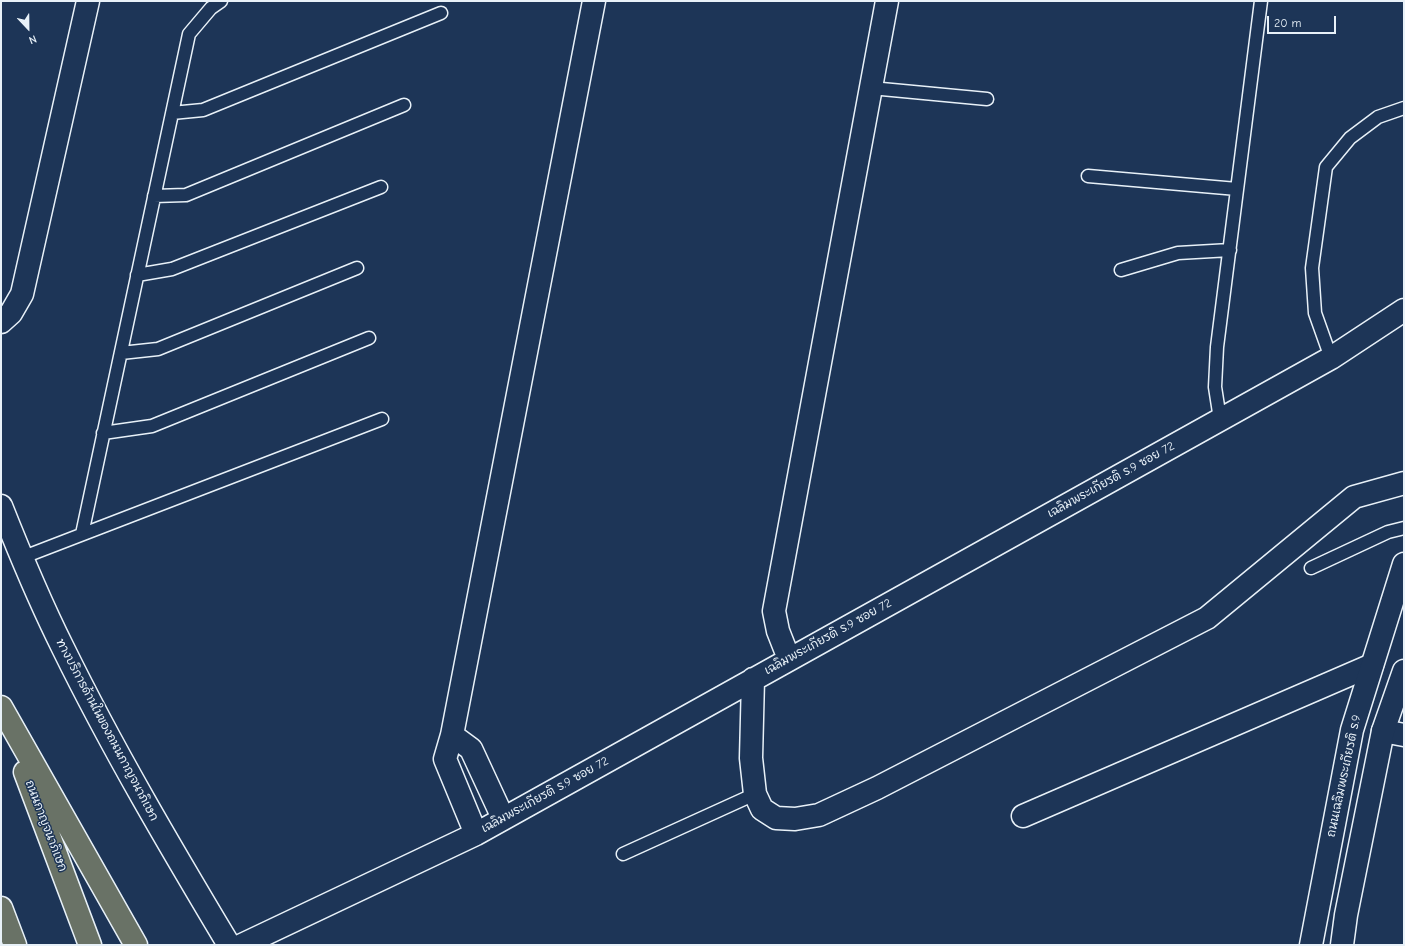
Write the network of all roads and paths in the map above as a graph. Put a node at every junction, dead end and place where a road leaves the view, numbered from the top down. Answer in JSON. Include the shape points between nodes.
{"nodes":[{"id":1,"x":88,"y":1,"type":"edge"},
{"id":2,"x":221,"y":1,"type":"edge"},
{"id":3,"x":594,"y":1,"type":"edge"},
{"id":4,"x":887,"y":1,"type":"edge"},
{"id":5,"x":1261,"y":1,"type":"edge"},
{"id":6,"x":440,"y":13,"type":"dead end"},
{"id":7,"x":871,"y":88,"type":"junction"},
{"id":8,"x":987,"y":99,"type":"dead end"},
{"id":9,"x":404,"y":105,"type":"dead end"},
{"id":10,"x":1404,"y":108,"type":"edge"},
{"id":11,"x":172,"y":113,"type":"junction"},
{"id":12,"x":1088,"y":176,"type":"dead end"},
{"id":13,"x":382,"y":187,"type":"dead end"},
{"id":14,"x":1237,"y":189,"type":"junction"},
{"id":15,"x":154,"y":196,"type":"junction"},
{"id":16,"x":1230,"y":250,"type":"junction"},
{"id":17,"x":357,"y":268,"type":"dead end"},
{"id":18,"x":1122,"y":270,"type":"dead end"},
{"id":19,"x":137,"y":275,"type":"junction"},
{"id":20,"x":1404,"y":310,"type":"edge"},
{"id":21,"x":1,"y":322,"type":"edge"},
{"id":22,"x":369,"y":338,"type":"dead end"},
{"id":23,"x":121,"y":353,"type":"junction"},
{"id":24,"x":1331,"y":358,"type":"junction"},
{"id":25,"x":382,"y":419,"type":"dead end"},
{"id":26,"x":1220,"y":419,"type":"junction"},
{"id":27,"x":103,"y":433,"type":"junction"},
{"id":28,"x":1404,"y":483,"type":"edge"},
{"id":29,"x":1,"y":506,"type":"edge"},
{"id":30,"x":1404,"y":528,"type":"edge"},
{"id":31,"x":82,"y":534,"type":"junction"},
{"id":32,"x":21,"y":558,"type":"junction"},
{"id":33,"x":1404,"y":564,"type":"edge"},
{"id":34,"x":1312,"y":568,"type":"dead end"},
{"id":35,"x":789,"y":659,"type":"junction"},
{"id":36,"x":1372,"y":665,"type":"junction"},
{"id":37,"x":1404,"y":671,"type":"edge"},
{"id":38,"x":753,"y":679,"type":"junction"},
{"id":39,"x":1,"y":707,"type":"edge"},
{"id":40,"x":1394,"y":733,"type":"edge"},
{"id":41,"x":452,"y":735,"type":"junction"},
{"id":42,"x":755,"y":794,"type":"junction"},
{"id":43,"x":1023,"y":816,"type":"dead end"},
{"id":44,"x":503,"y":818,"type":"junction"},
{"id":45,"x":476,"y":834,"type":"junction"},
{"id":46,"x":623,"y":854,"type":"dead end"},
{"id":47,"x":1,"y":908,"type":"edge"},
{"id":48,"x":15,"y":945,"type":"edge"},
{"id":49,"x":90,"y":945,"type":"edge"},
{"id":50,"x":136,"y":945,"type":"edge"},
{"id":51,"x":229,"y":945,"type":"edge"},
{"id":52,"x":242,"y":945,"type":"edge"},
{"id":53,"x":1311,"y":945,"type":"edge"},
{"id":54,"x":1342,"y":945,"type":"edge"}],
"edges":[{"from":1,"to":21,"type":"street","via":[[22,294],[11,313]]},
{"from":2,"to":11,"type":"lane","via":[[211,8],[189,34]]},
{"from":3,"to":41,"type":"street"},
{"from":4,"to":7,"type":"street"},
{"from":5,"to":14,"type":"lane"},
{"from":6,"to":11,"type":"lane","via":[[203,110]]},
{"from":7,"to":8,"type":"lane"},
{"from":7,"to":35,"type":"street","via":[[774,610],[778,631]]},
{"from":9,"to":15,"type":"lane","via":[[186,195]]},
{"from":10,"to":24,"type":"lane","via":[[1378,117],[1350,138],[1326,167],[1312,268],[1315,313]]},
{"from":11,"to":15,"type":"lane"},
{"from":12,"to":14,"type":"lane"},
{"from":13,"to":19,"type":"lane","via":[[172,269]]},
{"from":14,"to":16,"type":"lane"},
{"from":15,"to":19,"type":"lane"},
{"from":16,"to":18,"type":"lane","via":[[1178,253]]},
{"from":16,"to":26,"type":"lane","via":[[1214,387]]},
{"from":17,"to":23,"type":"lane","via":[[158,349]]},
{"from":19,"to":23,"type":"lane"},
{"from":20,"to":24,"type":"street","name":"เฉลิมพระเกียรติ ร.9 ซอย 72"},
{"from":22,"to":27,"type":"lane","via":[[152,426]]},
{"from":23,"to":27,"type":"lane"},
{"from":24,"to":26,"type":"street","name":"เฉลิมพระเกียรติ ร.9 ซอย 72"},
{"from":25,"to":31,"type":"lane"},
{"from":26,"to":35,"type":"street","name":"เฉลิมพระเกียรติ ร.9 ซอย 72"},
{"from":27,"to":31,"type":"lane"},
{"from":28,"to":42,"type":"street","via":[[1354,497],[1207,618],[878,788],[818,815],[796,819],[776,818],[762,809]]},
{"from":29,"to":32,"type":"street","name":"ทางบริการด้านในของถนนกาญจนาภิเษก"},
{"from":30,"to":34,"type":"lane","via":[[1388,532]]},
{"from":31,"to":32,"type":"lane"},
{"from":32,"to":51,"type":"street","name":"ทางบริการด้านในของถนนกาญจนาภิเษก","via":[[63,648],[112,742]]},
{"from":33,"to":36,"type":"street","name":"ถนนเฉลิมพระเกียรติ ร.9"},
{"from":35,"to":38,"type":"street","name":"เฉลิมพระเกียรติ ร.9 ซอย 72"},
{"from":36,"to":43,"type":"street"},
{"from":36,"to":53,"type":"street","name":"ถนนเฉลิมพระเกียรติ ร.9","via":[[1352,730]]},
{"from":37,"to":40,"type":"street"},
{"from":38,"to":42,"type":"street","via":[[751,758]]},
{"from":38,"to":44,"type":"street","name":"เฉลิมพระเกียรติ ร.9 ซอย 72"},
{"from":39,"to":49,"type":"highway","name":"ถนนกาญจนาภิเษก"},
{"from":39,"to":50,"type":"highway"},
{"from":40,"to":54,"type":"street","via":[[1346,915]]},
{"from":41,"to":44,"type":"street","via":[[471,749]]},
{"from":41,"to":45,"type":"street","via":[[445,760]]},
{"from":42,"to":46,"type":"lane"},
{"from":44,"to":45,"type":"street","name":"เฉลิมพระเกียรติ ร.9 ซอย 72"},
{"from":45,"to":52,"type":"street","name":"เฉลิมพระเกียรติ ร.9 ซอย 72"},
{"from":47,"to":48,"type":"highway"}]}
